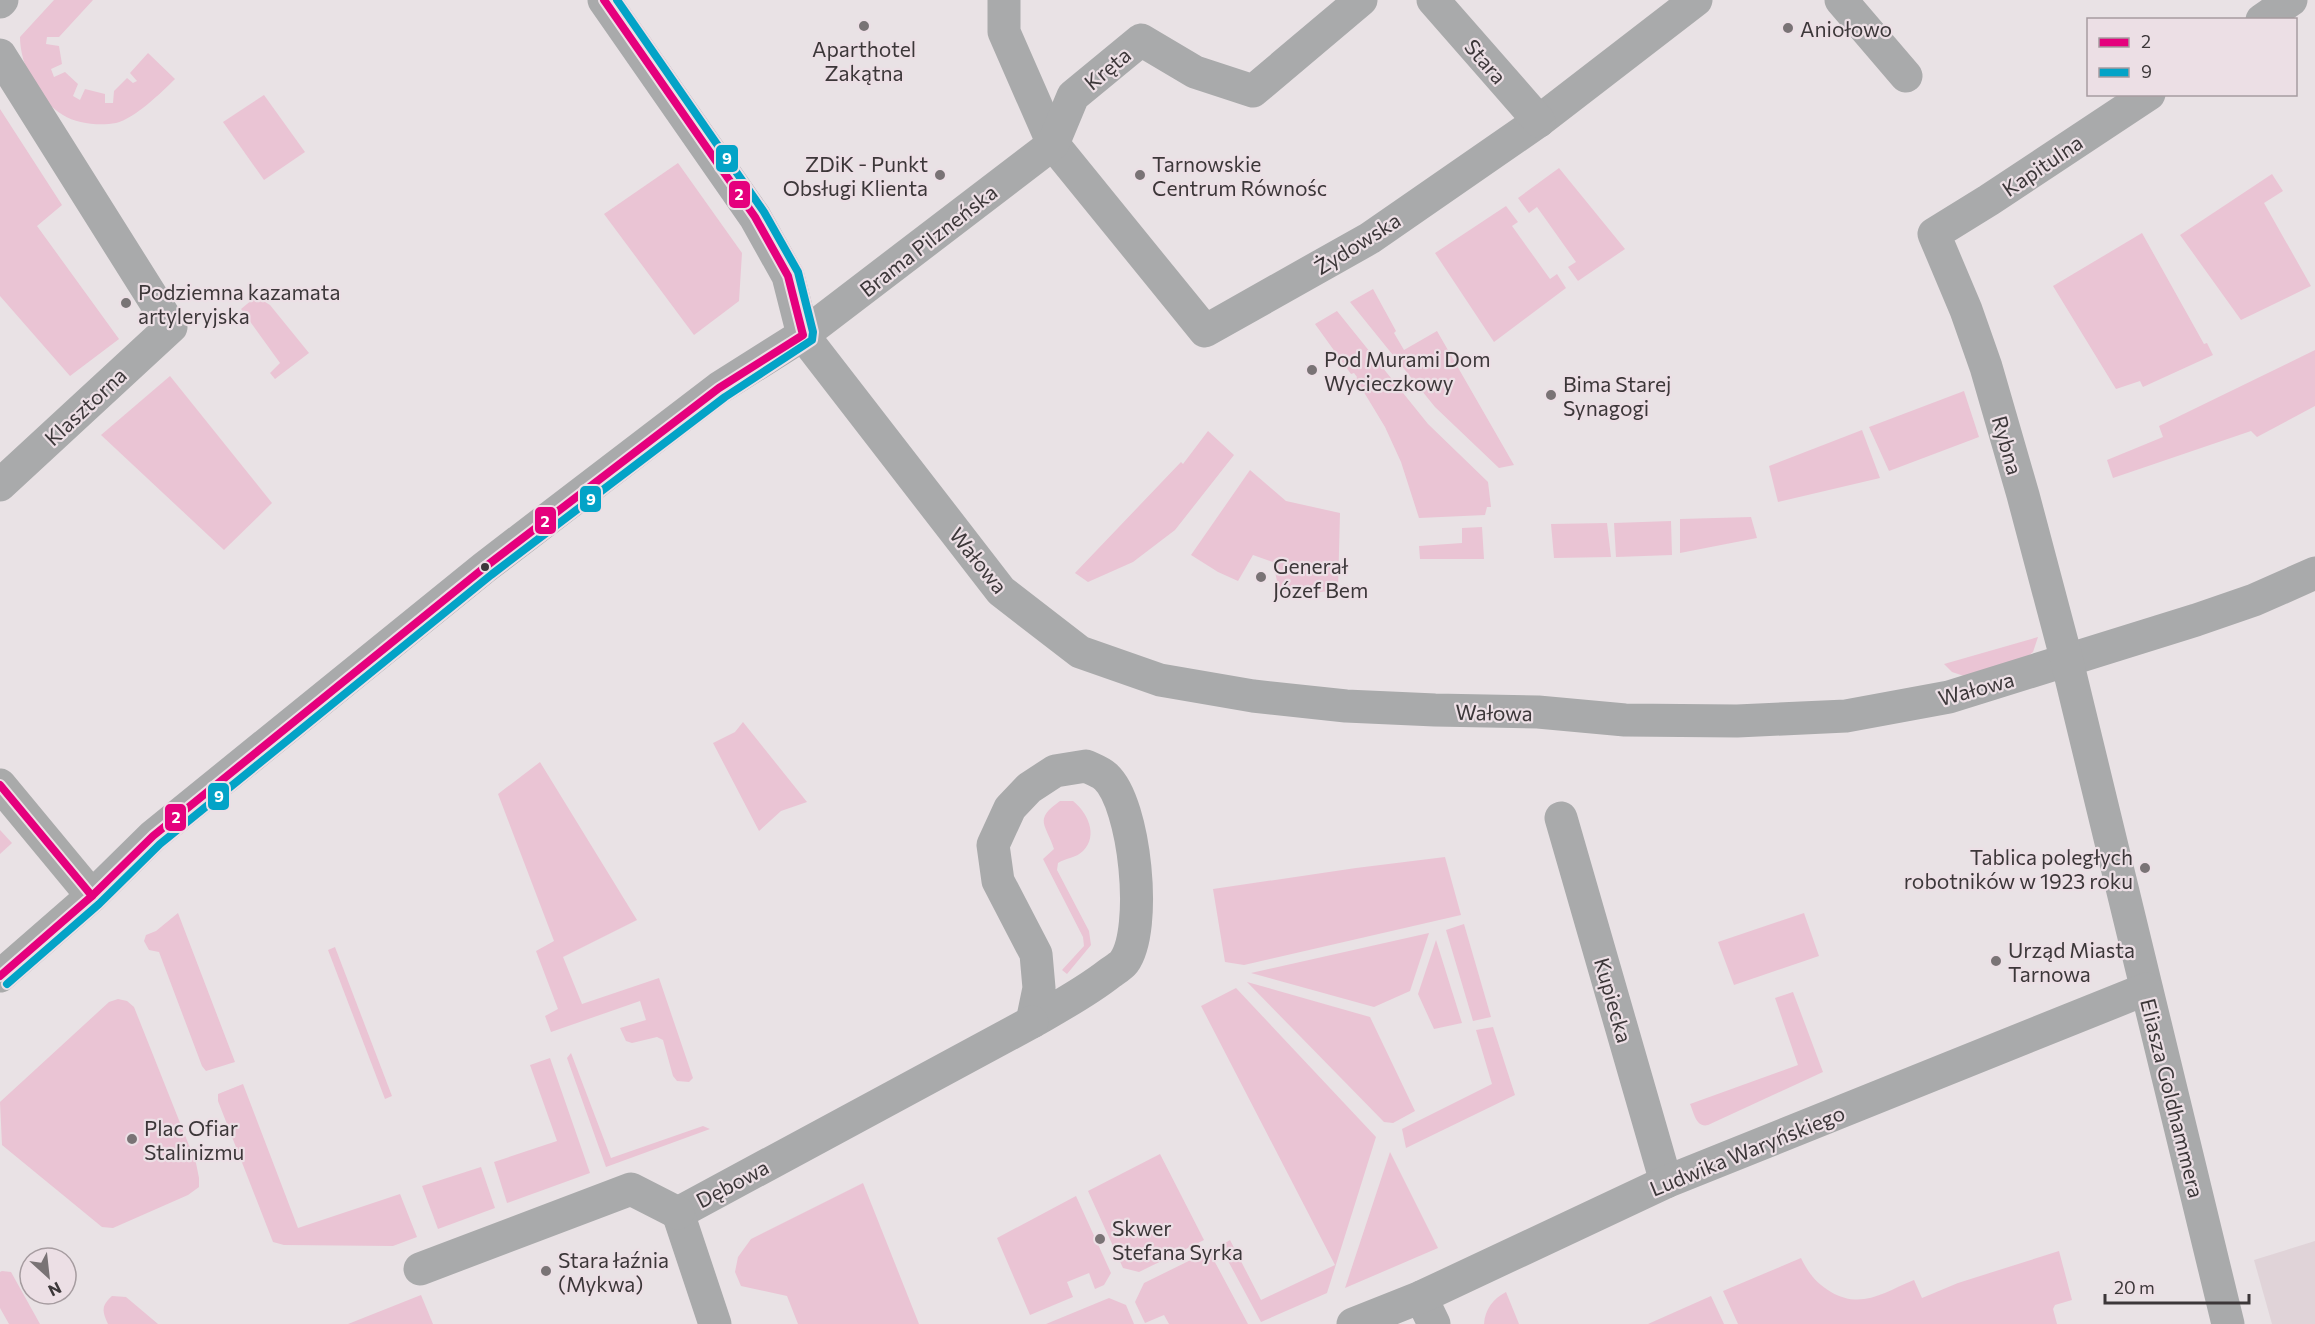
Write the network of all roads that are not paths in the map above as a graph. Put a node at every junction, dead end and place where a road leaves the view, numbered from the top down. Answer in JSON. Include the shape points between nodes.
{"nodes":[{"id":1,"x":604,"y":0,"type":"edge"},
{"id":2,"x":1004,"y":0,"type":"edge"},
{"id":3,"x":1361,"y":0,"type":"edge"},
{"id":4,"x":1433,"y":0,"type":"edge"},
{"id":5,"x":1696,"y":0,"type":"edge"},
{"id":6,"x":1841,"y":0,"type":"edge"},
{"id":7,"x":2291,"y":0,"type":"edge"},
{"id":8,"x":2265,"y":18,"type":"edge"},
{"id":9,"x":0,"y":55,"type":"edge"},
{"id":10,"x":1906,"y":76,"type":"dead end"},
{"id":11,"x":2146,"y":96,"type":"edge"},
{"id":12,"x":1539,"y":121,"type":"junction"},
{"id":13,"x":1053,"y":144,"type":"junction"},
{"id":14,"x":1934,"y":234,"type":"joint"},
{"id":15,"x":803,"y":335,"type":"junction"},
{"id":16,"x":0,"y":485,"type":"edge"},
{"id":17,"x":2315,"y":573,"type":"edge"},
{"id":18,"x":2067,"y":661,"type":"junction"},
{"id":19,"x":0,"y":785,"type":"edge"},
{"id":20,"x":1561,"y":818,"type":"dead end"},
{"id":21,"x":92,"y":896,"type":"junction"},
{"id":22,"x":0,"y":976,"type":"edge"},
{"id":23,"x":2146,"y":989,"type":"junction"},
{"id":24,"x":1032,"y":1022,"type":"junction"},
{"id":25,"x":1666,"y":1182,"type":"junction"},
{"id":26,"x":678,"y":1212,"type":"junction"},
{"id":27,"x":420,"y":1269,"type":"dead end"},
{"id":28,"x":1427,"y":1310,"type":"edge"},
{"id":29,"x":716,"y":1324,"type":"edge"},
{"id":30,"x":1353,"y":1324,"type":"edge"},
{"id":31,"x":2228,"y":1324,"type":"edge"}],
"edges":[{"from":1,"to":15,"type":"street","via":[[755,217],[788,276]]},
{"from":2,"to":13,"type":"street","via":[[1004,32]]},
{"from":3,"to":13,"type":"street","name":"Kręta","via":[[1253,91],[1195,72],[1141,40],[1073,96]]},
{"from":4,"to":12,"type":"street","name":"Stara"},
{"from":5,"to":12,"type":"street","name":"Żydowska"},
{"from":6,"to":10,"type":"street"},
{"from":7,"to":8,"type":"street"},
{"from":9,"to":16,"type":"street","name":"Klasztorna","via":[[171,327]]},
{"from":11,"to":14,"type":"street","name":"Kapitulna"},
{"from":12,"to":13,"type":"street","name":"Żydowska","via":[[1370,238],[1205,332]]},
{"from":13,"to":15,"type":"street","name":"Brama Pilzneńska"},
{"from":14,"to":18,"type":"street","name":"Rybna","via":[[1986,367]]},
{"from":15,"to":18,"type":"street","name":"Wałowa","via":[[1001,591],[1080,652],[1160,680],[1346,706],[1538,712],[1625,720],[1737,721],[1846,716],[1949,697]]},
{"from":15,"to":21,"type":"street","name":"Brama Pilzneńska","via":[[719,388],[485,567],[153,836]]},
{"from":17,"to":18,"type":"street","name":"Wałowa","via":[[2254,600]]},
{"from":18,"to":23,"type":"street","name":"Eliasza Goldhammera"},
{"from":19,"to":21,"type":"street"},
{"from":20,"to":25,"type":"street","name":"Kupiecka"},
{"from":21,"to":22,"type":"street"},
{"from":23,"to":25,"type":"street","name":"Ludwika Waryńskiego"},
{"from":23,"to":31,"type":"street","name":"Eliasza Goldhammera"},
{"from":24,"to":24,"type":"street","name":"Dębowa","via":[[1093,986],[1124,962],[1137,927],[1137,893],[1122,803],[1107,777],[1086,766],[1055,771],[1029,788],[1010,808],[993,845],[998,881],[1036,954],[1039,988]]},
{"from":24,"to":26,"type":"street","name":"Dębowa"},
{"from":25,"to":28,"type":"street","name":"Ludwika Waryńskiego"},
{"from":26,"to":27,"type":"street","name":"Dębowa","via":[[631,1189]]},
{"from":26,"to":29,"type":"street"},
{"from":28,"to":30,"type":"street","name":"Ludwika Waryńskiego"}]}
